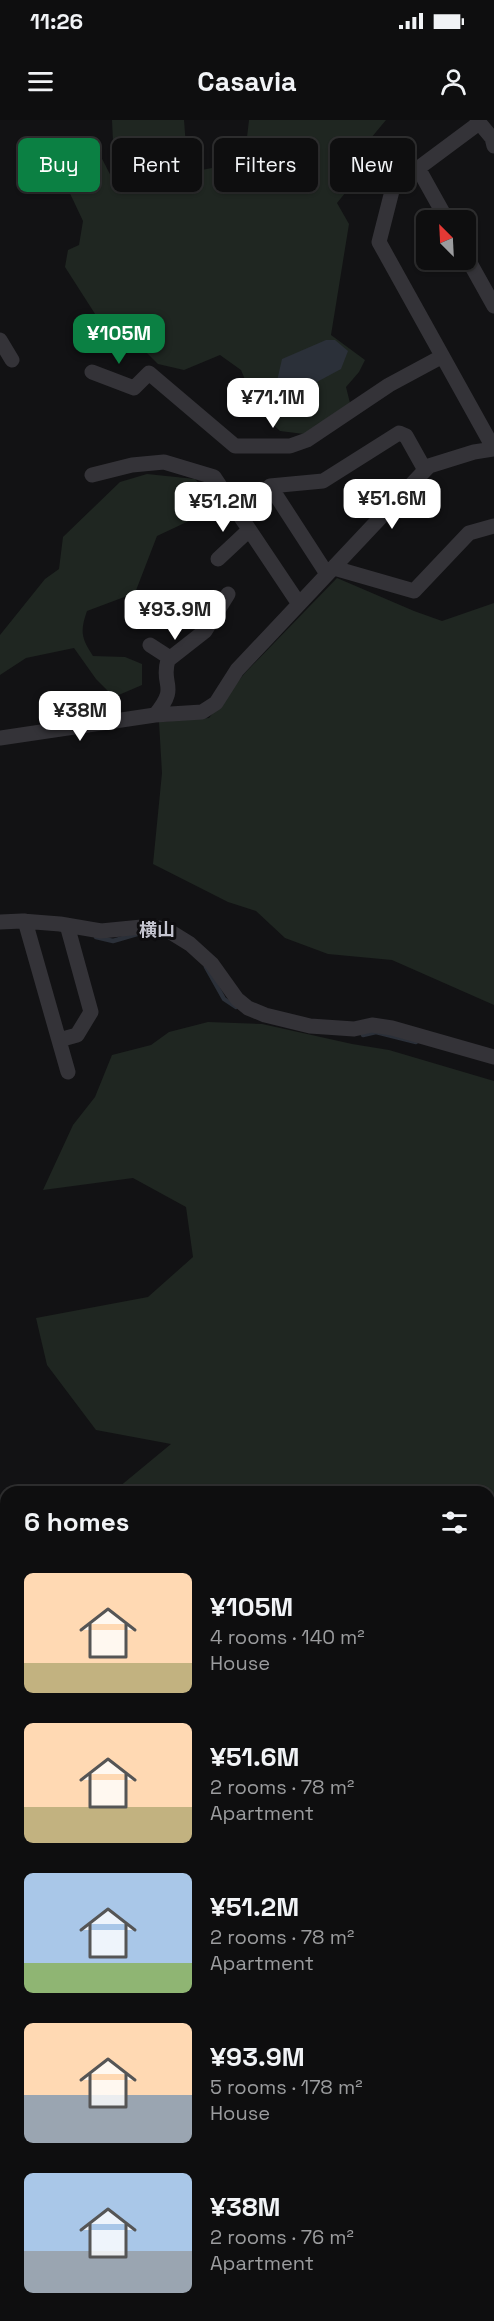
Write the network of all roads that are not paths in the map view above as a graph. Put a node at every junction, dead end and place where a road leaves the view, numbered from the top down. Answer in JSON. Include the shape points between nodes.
{"nodes":[{"id":1,"x":478,"y":121,"type":"edge"},
{"id":2,"x":494,"y":146,"type":"edge"},
{"id":3,"x":418,"y":168,"type":"junction"},
{"id":4,"x":441,"y":210,"type":"edge"},
{"id":5,"x":474,"y":270,"type":"edge"},
{"id":6,"x":494,"y":306,"type":"edge"},
{"id":7,"x":0,"y":340,"type":"edge"},
{"id":8,"x":441,"y":357,"type":"junction"},
{"id":9,"x":12,"y":360,"type":"dead end"},
{"id":10,"x":92,"y":372,"type":"dead end"},
{"id":11,"x":494,"y":449,"type":"edge"},
{"id":12,"x":425,"y":470,"type":"junction"},
{"id":13,"x":92,"y":475,"type":"dead end"},
{"id":14,"x":494,"y":526,"type":"edge"},
{"id":15,"x":249,"y":530,"type":"junction"},
{"id":16,"x":218,"y":560,"type":"dead end"},
{"id":17,"x":331,"y":571,"type":"junction"},
{"id":18,"x":228,"y":594,"type":"dead end"},
{"id":19,"x":299,"y":604,"type":"junction"},
{"id":20,"x":150,"y":645,"type":"dead end"},
{"id":21,"x":168,"y":660,"type":"junction"},
{"id":22,"x":155,"y":714,"type":"junction"},
{"id":23,"x":0,"y":738,"type":"edge"},
{"id":24,"x":25,"y":921,"type":"junction"},
{"id":25,"x":0,"y":922,"type":"edge"},
{"id":26,"x":67,"y":925,"type":"junction"},
{"id":27,"x":59,"y":1040,"type":"junction"},
{"id":28,"x":494,"y":1057,"type":"edge"},
{"id":29,"x":68,"y":1072,"type":"dead end"}],
"edges":[{"from":1,"to":2,"type":"street"},
{"from":1,"to":3,"type":"street"},
{"from":3,"to":4,"type":"street"},
{"from":3,"to":8,"type":"street","via":[[393,187],[379,243]]},
{"from":5,"to":6,"type":"street"},
{"from":7,"to":9,"type":"street"},
{"from":8,"to":10,"type":"street","via":[[389,385],[307,440],[290,446],[235,446],[149,373],[134,388]]},
{"from":8,"to":11,"type":"street"},
{"from":11,"to":12,"type":"street"},
{"from":12,"to":17,"type":"street"},
{"from":12,"to":17,"type":"street","via":[[406,436],[399,433],[323,481],[270,486]]},
{"from":13,"to":15,"type":"street","via":[[164,462],[193,469],[214,477]]},
{"from":14,"to":17,"type":"street","via":[[469,533],[414,591]]},
{"from":15,"to":16,"type":"street"},
{"from":15,"to":19,"type":"street"},
{"from":17,"to":19,"type":"street"},
{"from":18,"to":21,"type":"street","via":[[205,631]]},
{"from":19,"to":22,"type":"street","via":[[237,670],[216,703],[202,711]]},
{"from":20,"to":21,"type":"street"},
{"from":21,"to":22,"type":"street","via":[[170,692]]},
{"from":22,"to":23,"type":"street"},
{"from":24,"to":25,"type":"street"},
{"from":24,"to":26,"type":"street"},
{"from":24,"to":27,"type":"street"},
{"from":26,"to":27,"type":"street","via":[[91,1012],[77,1035]]},
{"from":26,"to":28,"type":"street","via":[[101,931],[152,926],[169,931],[212,964],[237,999],[265,1015],[310,1026],[392,1028]]},
{"from":27,"to":29,"type":"street"}]}
